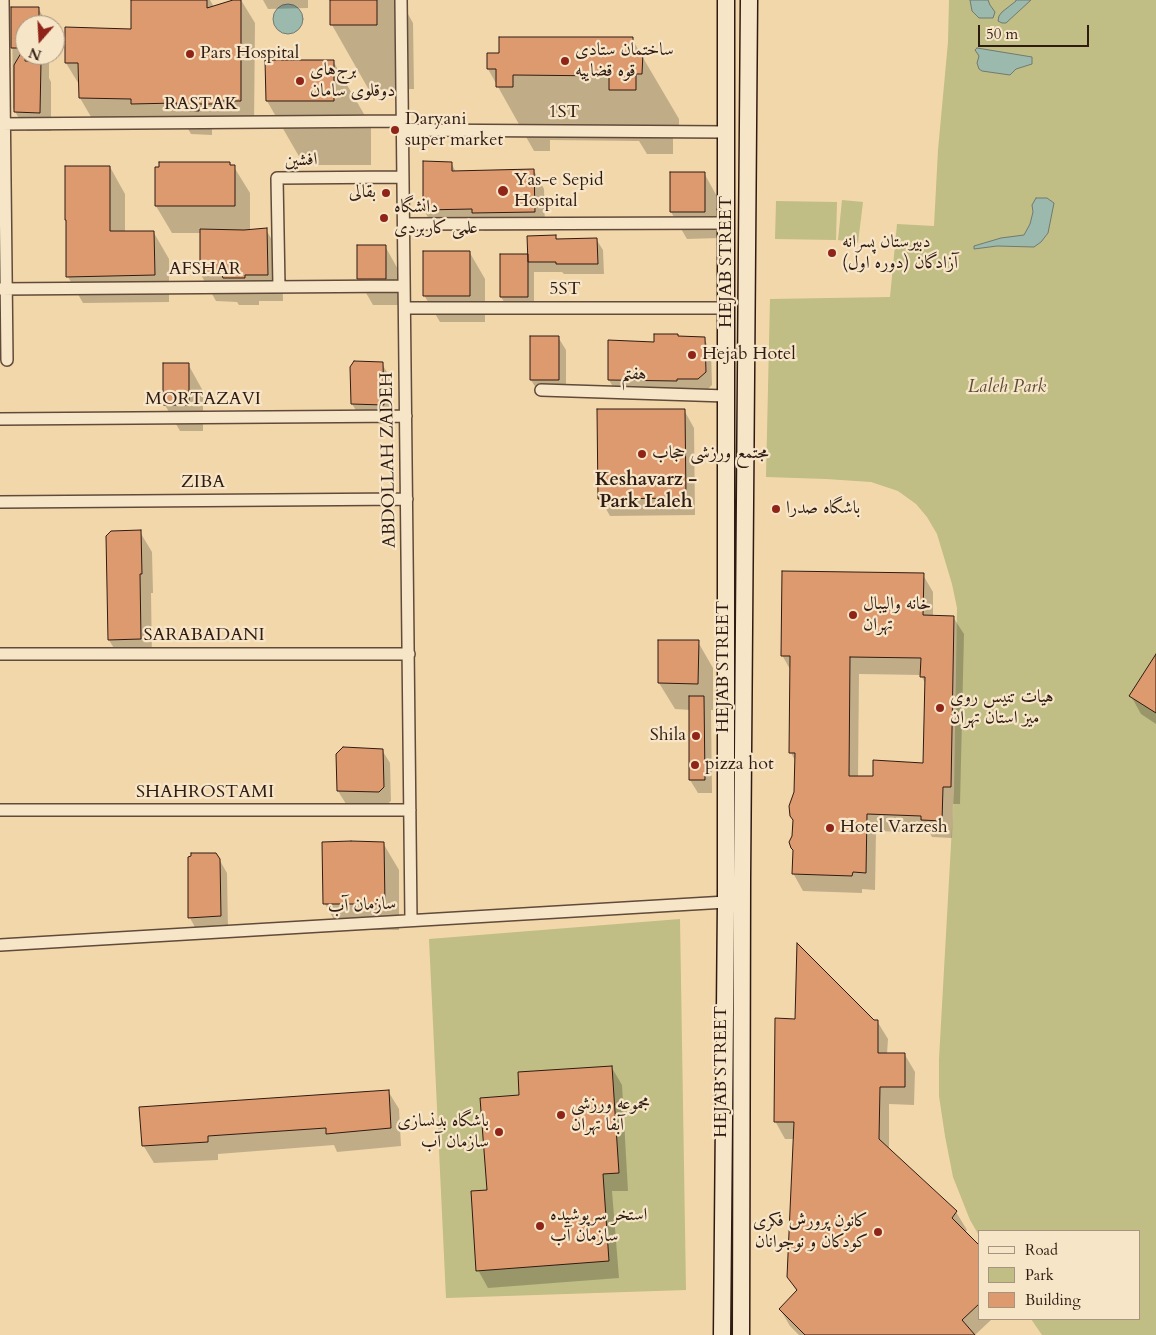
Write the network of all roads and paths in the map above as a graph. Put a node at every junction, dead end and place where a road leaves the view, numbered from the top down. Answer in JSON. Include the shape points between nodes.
{"nodes":[{"id":1,"x":3,"y":0,"type":"edge"},
{"id":2,"x":401,"y":0,"type":"edge"},
{"id":3,"x":726,"y":0,"type":"edge"},
{"id":4,"x":749,"y":0,"type":"edge"},
{"id":5,"x":2,"y":124,"type":"edge"},
{"id":6,"x":403,"y":125,"type":"junction"},
{"id":7,"x":748,"y":131,"type":"junction"},
{"id":8,"x":726,"y":132,"type":"junction"},
{"id":9,"x":403,"y":178,"type":"junction"},
{"id":10,"x":726,"y":223,"type":"junction"},
{"id":11,"x":747,"y":223,"type":"junction"},
{"id":12,"x":404,"y":224,"type":"junction"},
{"id":13,"x":404,"y":286,"type":"junction"},
{"id":14,"x":279,"y":287,"type":"junction"},
{"id":15,"x":3,"y":289,"type":"edge"},
{"id":16,"x":405,"y":308,"type":"junction"},
{"id":17,"x":726,"y":308,"type":"junction"},
{"id":18,"x":7,"y":360,"type":"dead end"},
{"id":19,"x":541,"y":390,"type":"dead end"},
{"id":20,"x":726,"y":396,"type":"junction"},
{"id":21,"x":406,"y":416,"type":"junction"},
{"id":22,"x":0,"y":419,"type":"edge"},
{"id":23,"x":726,"y":441,"type":"junction"},
{"id":24,"x":746,"y":441,"type":"junction"},
{"id":25,"x":407,"y":498,"type":"junction"},
{"id":26,"x":0,"y":502,"type":"edge"},
{"id":27,"x":0,"y":654,"type":"edge"},
{"id":28,"x":409,"y":654,"type":"junction"},
{"id":29,"x":0,"y":810,"type":"edge"},
{"id":30,"x":410,"y":810,"type":"junction"},
{"id":31,"x":734,"y":901,"type":"junction"},
{"id":32,"x":411,"y":920,"type":"junction"},
{"id":33,"x":0,"y":945,"type":"edge"},
{"id":34,"x":722,"y":1335,"type":"edge"},
{"id":35,"x":741,"y":1335,"type":"edge"}],
"edges":[{"from":1,"to":5,"type":"street"},
{"from":2,"to":6,"type":"street","name":"ABDOLLAH ZADEH"},
{"from":3,"to":8,"type":"main road","name":"HEJAB STREET"},
{"from":4,"to":7,"type":"main road","name":"HEJAB STREET"},
{"from":5,"to":6,"type":"street","name":"RASTAK"},
{"from":5,"to":15,"type":"street"},
{"from":6,"to":8,"type":"street","name":"1ST"},
{"from":6,"to":9,"type":"street","name":"ABDOLLAH ZADEH"},
{"from":7,"to":8,"type":"main road"},
{"from":7,"to":11,"type":"main road","name":"HEJAB STREET"},
{"from":8,"to":10,"type":"main road","name":"HEJAB STREET"},
{"from":9,"to":12,"type":"street","name":"ABDOLLAH ZADEH"},
{"from":9,"to":14,"type":"street","name":"افشین","via":[[277,178]]},
{"from":10,"to":11,"type":"main road"},
{"from":10,"to":12,"type":"street"},
{"from":10,"to":17,"type":"main road","name":"HEJAB STREET"},
{"from":11,"to":24,"type":"main road","name":"HEJAB STREET"},
{"from":12,"to":13,"type":"street","name":"ABDOLLAH ZADEH"},
{"from":13,"to":14,"type":"street","name":"AFSHAR"},
{"from":13,"to":16,"type":"street","name":"ABDOLLAH ZADEH"},
{"from":14,"to":15,"type":"street","name":"AFSHAR"},
{"from":15,"to":18,"type":"street"},
{"from":16,"to":17,"type":"street","name":"5ST"},
{"from":16,"to":21,"type":"street","name":"ABDOLLAH ZADEH"},
{"from":17,"to":20,"type":"main road","name":"HEJAB STREET"},
{"from":19,"to":20,"type":"street","name":"هفتم"},
{"from":20,"to":23,"type":"main road","name":"HEJAB STREET"},
{"from":21,"to":22,"type":"street","name":"MORTAZAVI"},
{"from":21,"to":25,"type":"street","name":"ABDOLLAH ZADEH"},
{"from":23,"to":24,"type":"main road"},
{"from":23,"to":31,"type":"main road","name":"HEJAB STREET"},
{"from":24,"to":31,"type":"main road","name":"HEJAB STREET"},
{"from":25,"to":26,"type":"street","name":"ZIBA"},
{"from":25,"to":28,"type":"street","name":"ABDOLLAH ZADEH"},
{"from":27,"to":28,"type":"street","name":"SARABADANI"},
{"from":28,"to":30,"type":"street","name":"ABDOLLAH ZADEH"},
{"from":29,"to":30,"type":"street","name":"SHAHROSTAMI"},
{"from":30,"to":32,"type":"street","name":"ABDOLLAH ZADEH"},
{"from":31,"to":32,"type":"street","name":"سازمان آب"},
{"from":31,"to":34,"type":"main road","name":"HEJAB STREET"},
{"from":31,"to":35,"type":"main road","name":"HEJAB STREET"},
{"from":32,"to":33,"type":"street","name":"سازمان آب"}]}
